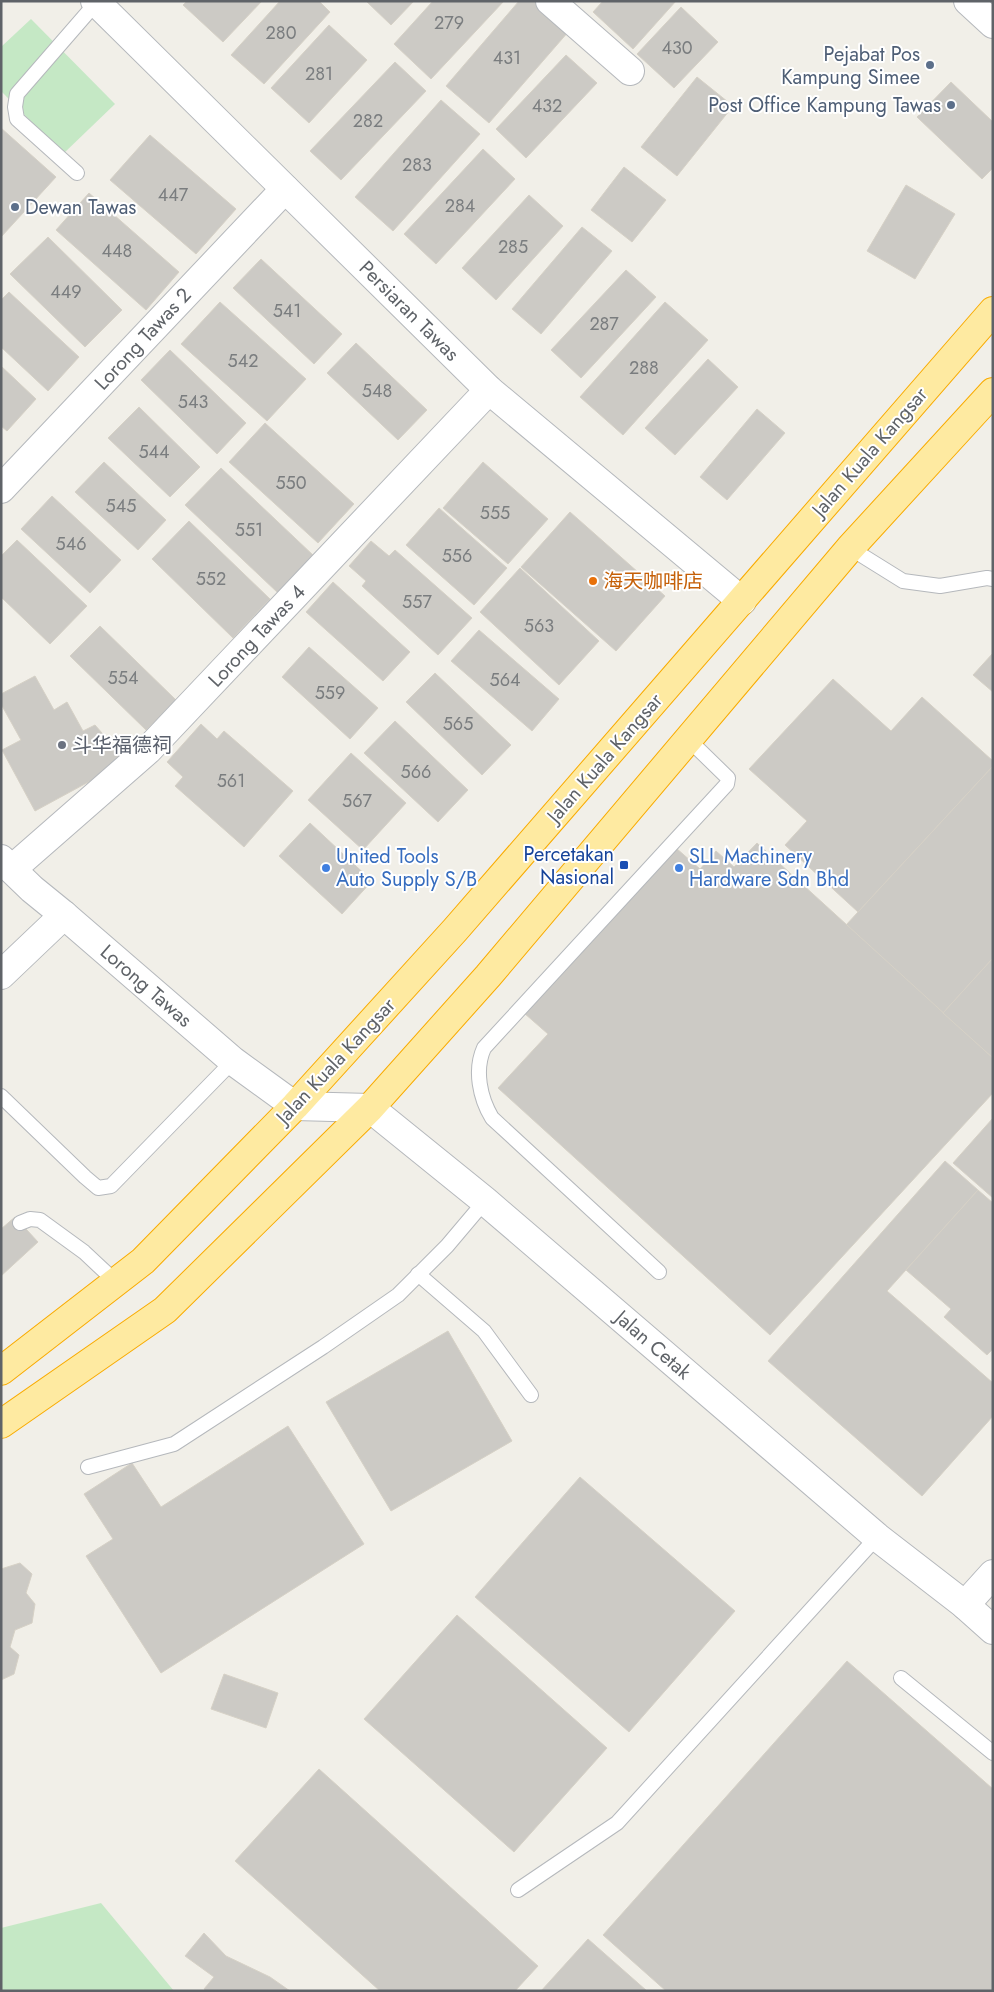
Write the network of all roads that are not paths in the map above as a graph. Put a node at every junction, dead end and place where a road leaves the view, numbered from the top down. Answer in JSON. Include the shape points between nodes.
{"nodes":[{"id":1,"x":550,"y":1,"type":"edge"},
{"id":2,"x":968,"y":1,"type":"edge"},
{"id":3,"x":96,"y":2,"type":"edge"},
{"id":4,"x":993,"y":24,"type":"edge"},
{"id":5,"x":630,"y":71,"type":"dead end"},
{"id":6,"x":78,"y":173,"type":"dead end"},
{"id":7,"x":285,"y":189,"type":"junction"},
{"id":8,"x":993,"y":310,"type":"edge"},
{"id":9,"x":489,"y":390,"type":"junction"},
{"id":10,"x":993,"y":392,"type":"edge"},
{"id":11,"x":1,"y":489,"type":"edge"},
{"id":12,"x":850,"y":548,"type":"junction"},
{"id":13,"x":993,"y":579,"type":"edge"},
{"id":14,"x":742,"y":600,"type":"junction"},
{"id":15,"x":688,"y":738,"type":"junction"},
{"id":16,"x":7,"y":864,"type":"edge"},
{"id":17,"x":64,"y":915,"type":"junction"},
{"id":18,"x":1,"y":975,"type":"edge"},
{"id":19,"x":233,"y":1061,"type":"junction"},
{"id":20,"x":1,"y":1096,"type":"edge"},
{"id":21,"x":295,"y":1106,"type":"junction"},
{"id":22,"x":370,"y":1108,"type":"junction"},
{"id":23,"x":485,"y":1201,"type":"junction"},
{"id":24,"x":20,"y":1223,"type":"dead end"},
{"id":25,"x":659,"y":1272,"type":"dead end"},
{"id":26,"x":418,"y":1274,"type":"junction"},
{"id":27,"x":116,"y":1282,"type":"junction"},
{"id":28,"x":1,"y":1371,"type":"edge"},
{"id":29,"x":531,"y":1395,"type":"dead end"},
{"id":30,"x":1,"y":1424,"type":"edge"},
{"id":31,"x":88,"y":1467,"type":"dead end"},
{"id":32,"x":877,"y":1537,"type":"junction"},
{"id":33,"x":993,"y":1574,"type":"edge"},
{"id":34,"x":965,"y":1605,"type":"junction"},
{"id":35,"x":993,"y":1630,"type":"edge"},
{"id":36,"x":901,"y":1678,"type":"dead end"},
{"id":37,"x":993,"y":1754,"type":"edge"},
{"id":38,"x":518,"y":1890,"type":"dead end"}],
"edges":[{"from":1,"to":5,"type":"street"},
{"from":2,"to":4,"type":"street"},
{"from":3,"to":6,"type":"lane","via":[[17,94],[15,107],[17,119]]},
{"from":3,"to":7,"type":"street","name":"Persiaran Tawas"},
{"from":7,"to":9,"type":"street","name":"Persiaran Tawas"},
{"from":7,"to":11,"type":"street","name":"Lorong Tawas 2"},
{"from":8,"to":14,"type":"highway","name":"Jalan Kuala Kangsar"},
{"from":9,"to":14,"type":"street","name":"Persiaran Tawas"},
{"from":9,"to":16,"type":"street","name":"Lorong Tawas 4","via":[[148,750]]},
{"from":10,"to":12,"type":"highway"},
{"from":12,"to":13,"type":"lane","via":[[903,581],[940,586]]},
{"from":12,"to":15,"type":"highway"},
{"from":14,"to":21,"type":"highway","name":"Jalan Kuala Kangsar","via":[[455,930]]},
{"from":15,"to":22,"type":"highway","via":[[488,976]]},
{"from":15,"to":25,"type":"lane","via":[[728,778],[727,784],[484,1048],[479,1069],[483,1097],[492,1118]]},
{"from":16,"to":17,"type":"street","name":"Lorong Tawas"},
{"from":17,"to":18,"type":"street"},
{"from":17,"to":19,"type":"street","name":"Lorong Tawas"},
{"from":19,"to":20,"type":"lane","via":[[110,1186],[98,1188]]},
{"from":19,"to":21,"type":"street","name":"Lorong Tawas"},
{"from":21,"to":22,"type":"street"},
{"from":21,"to":27,"type":"highway","name":"Jalan Kuala Kangsar","via":[[143,1261]]},
{"from":22,"to":23,"type":"street","name":"Jalan Cetak"},
{"from":22,"to":30,"type":"highway","via":[[165,1310]]},
{"from":23,"to":26,"type":"lane"},
{"from":23,"to":32,"type":"street","name":"Jalan Cetak"},
{"from":24,"to":27,"type":"lane","via":[[30,1218],[40,1220],[84,1252]]},
{"from":26,"to":29,"type":"lane","via":[[484,1331]]},
{"from":26,"to":31,"type":"lane","via":[[398,1295],[346,1332],[174,1444]]},
{"from":27,"to":28,"type":"highway","name":"Jalan Kuala Kangsar"},
{"from":32,"to":34,"type":"street","name":"Jalan Cetak"},
{"from":32,"to":38,"type":"lane","via":[[617,1823]]},
{"from":33,"to":34,"type":"street"},
{"from":34,"to":35,"type":"street","name":"Jalan Cetak"},
{"from":36,"to":37,"type":"lane"}]}
